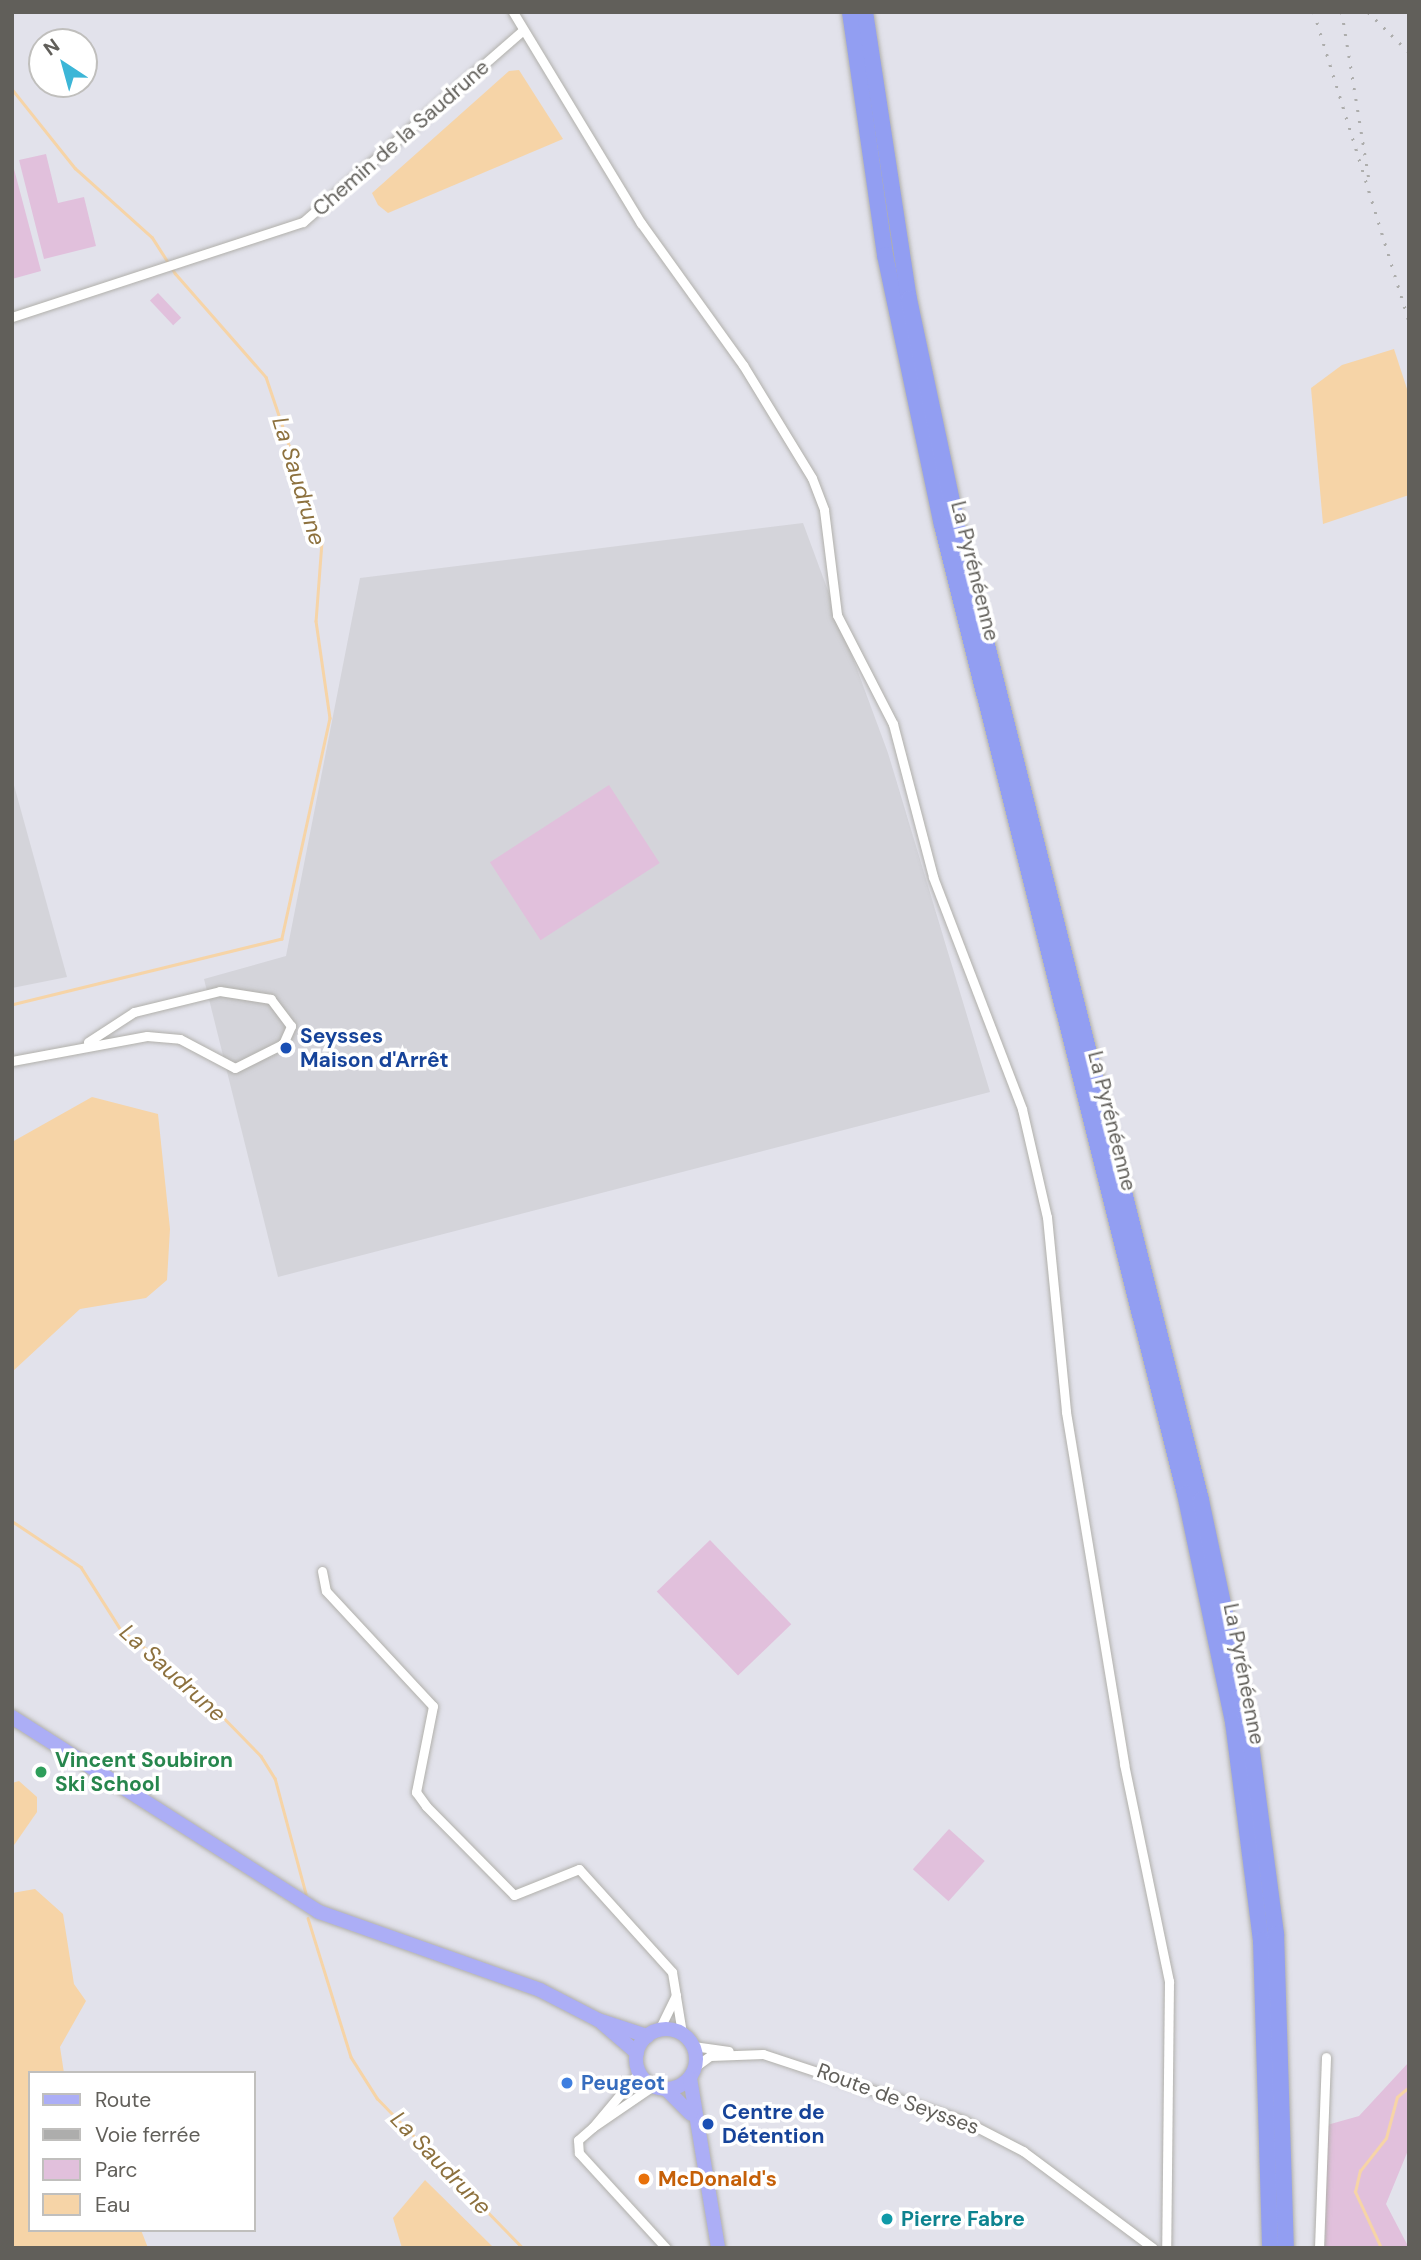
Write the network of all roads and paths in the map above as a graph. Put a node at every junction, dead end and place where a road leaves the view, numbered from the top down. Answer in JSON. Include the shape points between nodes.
{"nodes":[{"id":1,"x":513,"y":12,"type":"edge"},
{"id":2,"x":850,"y":12,"type":"edge"},
{"id":3,"x":865,"y":12,"type":"edge"},
{"id":4,"x":523,"y":30,"type":"junction"},
{"id":5,"x":12,"y":317,"type":"edge"},
{"id":6,"x":88,"y":1042,"type":"junction"},
{"id":7,"x":12,"y":1061,"type":"edge"},
{"id":8,"x":322,"y":1571,"type":"dead end"},
{"id":9,"x":12,"y":1717,"type":"edge"},
{"id":10,"x":676,"y":1995,"type":"junction"},
{"id":11,"x":598,"y":2020,"type":"junction"},
{"id":12,"x":653,"y":2033,"type":"junction"},
{"id":13,"x":682,"y":2033,"type":"junction"},
{"id":14,"x":693,"y":2046,"type":"junction"},
{"id":15,"x":734,"y":2052,"type":"junction"},
{"id":16,"x":637,"y":2053,"type":"junction"},
{"id":17,"x":1326,"y":2057,"type":"dead end"},
{"id":18,"x":639,"y":2072,"type":"junction"},
{"id":19,"x":693,"y":2072,"type":"junction"},
{"id":20,"x":660,"y":2088,"type":"junction"},
{"id":21,"x":691,"y":2114,"type":"junction"},
{"id":22,"x":593,"y":2127,"type":"junction"},
{"id":23,"x":666,"y":2248,"type":"edge"},
{"id":24,"x":718,"y":2248,"type":"edge"},
{"id":25,"x":1153,"y":2248,"type":"edge"},
{"id":26,"x":1166,"y":2248,"type":"edge"},
{"id":27,"x":1270,"y":2248,"type":"edge"},
{"id":28,"x":1286,"y":2248,"type":"edge"},
{"id":29,"x":1319,"y":2248,"type":"edge"}],
"edges":[{"from":1,"to":4,"type":"street"},
{"from":2,"to":27,"type":"highway","name":"La Pyrénéenne","via":[[887,266],[942,525],[1185,1494],[1233,1722],[1262,1954]]},
{"from":3,"to":28,"type":"highway","name":"La Pyrénéenne","via":[[909,299],[948,484],[1201,1500],[1248,1721],[1277,1948]]},
{"from":4,"to":5,"type":"street","name":"Chemin de la Saudrune","via":[[303,222],[168,270]]},
{"from":4,"to":26,"type":"street","via":[[674,275],[743,365],[812,478],[824,510],[837,615],[893,724],[933,877],[1022,1109],[1047,1217],[1066,1412],[1124,1764],[1170,1992]]},
{"from":6,"to":6,"type":"street","via":[[180,1039],[235,1069],[283,1044],[291,1026],[271,999],[220,991],[134,1012]]},
{"from":6,"to":7,"type":"street"},
{"from":8,"to":10,"type":"street","via":[[326,1591],[433,1706],[416,1792],[426,1806],[514,1895],[579,1869],[664,1961]]},
{"from":9,"to":11,"type":"main road","via":[[294,1899],[373,1934],[540,1990]]},
{"from":10,"to":12,"type":"street"},
{"from":10,"to":13,"type":"street"},
{"from":11,"to":12,"type":"main road"},
{"from":11,"to":16,"type":"main road"},
{"from":12,"to":13,"type":"main road"},
{"from":12,"to":16,"type":"main road"},
{"from":13,"to":14,"type":"main road"},
{"from":14,"to":15,"type":"street","name":"Route de Seysses"},
{"from":14,"to":19,"type":"main road"},
{"from":15,"to":19,"type":"street","name":"Route de Seysses"},
{"from":15,"to":25,"type":"street","name":"Route de Seysses","via":[[776,2056],[963,2120],[1065,2179]]},
{"from":16,"to":18,"type":"main road"},
{"from":17,"to":29,"type":"street"},
{"from":18,"to":20,"type":"main road"},
{"from":18,"to":22,"type":"street"},
{"from":19,"to":20,"type":"main road"},
{"from":19,"to":21,"type":"main road"},
{"from":20,"to":21,"type":"main road"},
{"from":20,"to":22,"type":"street"},
{"from":21,"to":24,"type":"main road"},
{"from":22,"to":23,"type":"street","via":[[578,2140],[579,2153]]}]}
